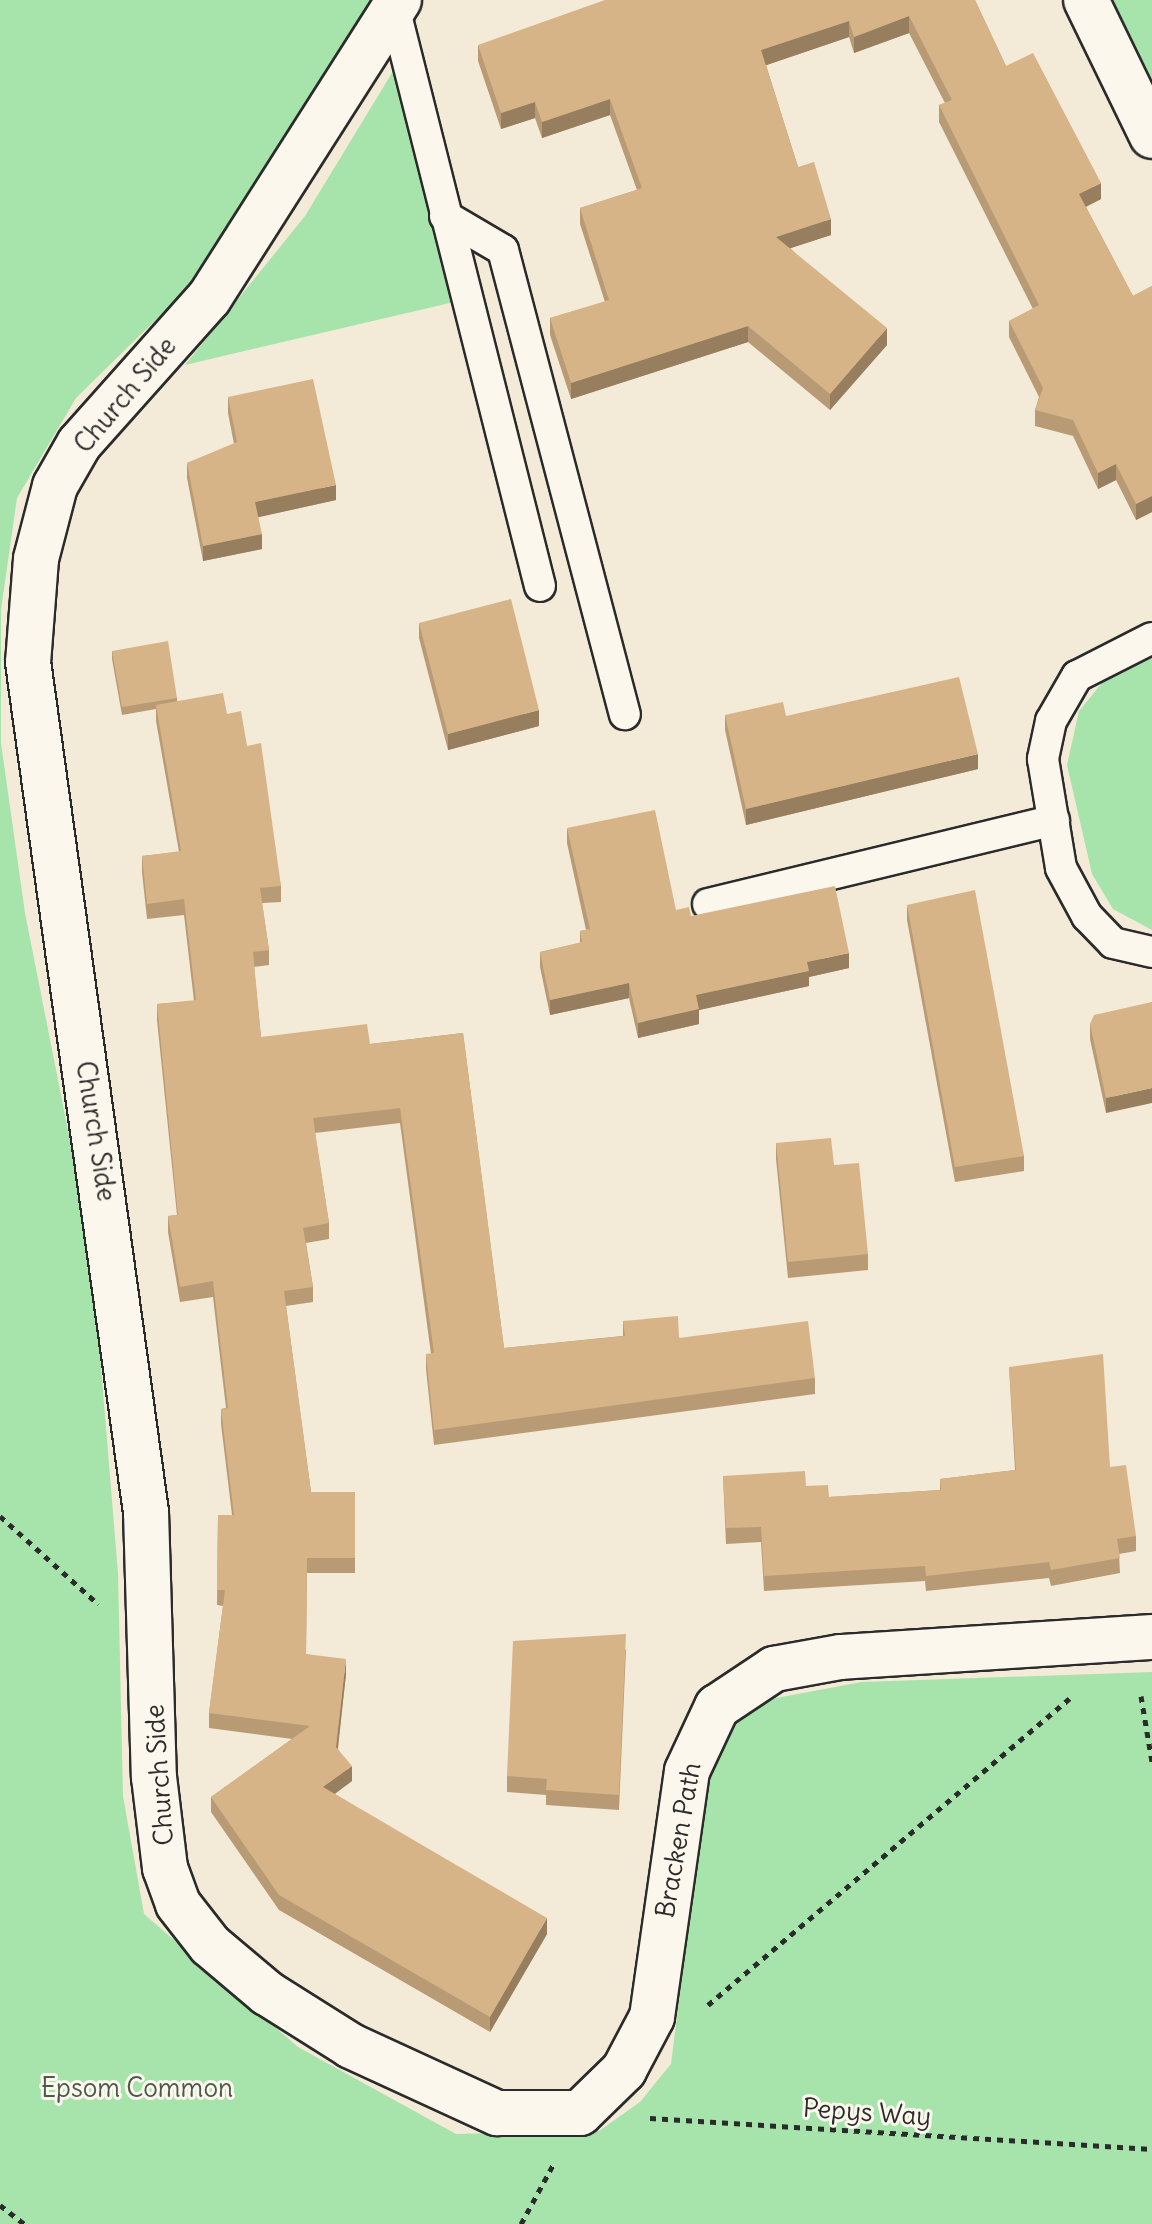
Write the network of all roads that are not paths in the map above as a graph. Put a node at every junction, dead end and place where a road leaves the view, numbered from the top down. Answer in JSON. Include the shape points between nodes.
{"nodes":[{"id":1,"x":1086,"y":0,"type":"edge"},
{"id":2,"x":396,"y":3,"type":"edge"},
{"id":3,"x":1152,"y":136,"type":"edge"},
{"id":4,"x":445,"y":216,"type":"junction"},
{"id":5,"x":540,"y":586,"type":"dead end"},
{"id":6,"x":1152,"y":638,"type":"edge"},
{"id":7,"x":625,"y":714,"type":"dead end"},
{"id":8,"x":1054,"y":820,"type":"junction"},
{"id":9,"x":708,"y":904,"type":"dead end"},
{"id":10,"x":1152,"y":952,"type":"edge"},
{"id":11,"x":1144,"y":1640,"type":"edge"},
{"id":12,"x":580,"y":2113,"type":"joint"}],
"edges":[{"from":1,"to":3,"type":"street"},
{"from":2,"to":4,"type":"lane"},
{"from":2,"to":12,"type":"street","name":"Church Side","via":[[225,275],[79,444],[55,486],[36,559],[28,662],[146,1512],[154,1777],[165,1868],[178,1904],[210,1945],[351,2046],[454,2098],[497,2113]]},
{"from":4,"to":5,"type":"lane"},
{"from":4,"to":7,"type":"lane","via":[[503,250]]},
{"from":6,"to":8,"type":"lane","via":[[1077,676],[1051,721],[1043,759]]},
{"from":8,"to":9,"type":"lane"},
{"from":8,"to":10,"type":"lane","via":[[1061,868],[1087,916],[1113,943]]},
{"from":11,"to":12,"type":"street","name":"Bracken Path","via":[[841,1657],[774,1669],[717,1707],[687,1771],[652,2017],[624,2070]]}]}
